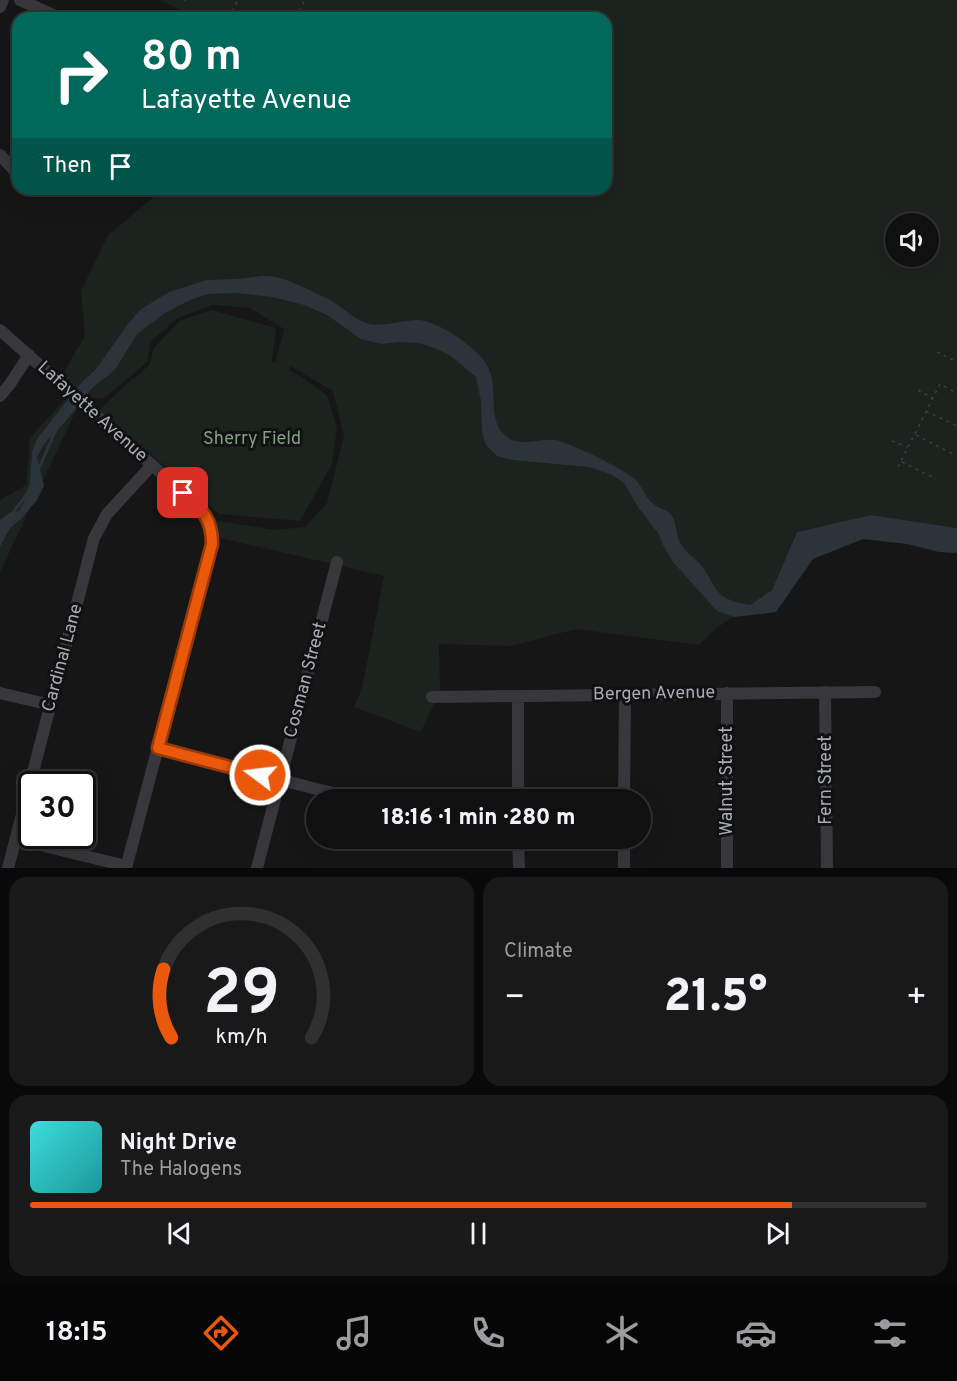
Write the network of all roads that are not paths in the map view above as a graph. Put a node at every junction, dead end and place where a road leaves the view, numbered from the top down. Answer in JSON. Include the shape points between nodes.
{"nodes":[{"id":1,"x":3,"y":0,"type":"edge"},
{"id":2,"x":20,"y":0,"type":"edge"},
{"id":3,"x":0,"y":7,"type":"edge"},
{"id":4,"x":47,"y":12,"type":"edge"},
{"id":5,"x":0,"y":155,"type":"edge"},
{"id":6,"x":12,"y":168,"type":"edge"},
{"id":7,"x":0,"y":330,"type":"edge"},
{"id":8,"x":28,"y":355,"type":"junction"},
{"id":9,"x":0,"y":396,"type":"edge"},
{"id":10,"x":152,"y":465,"type":"junction"},
{"id":11,"x":338,"y":562,"type":"dead end"},
{"id":12,"x":825,"y":692,"type":"junction"},
{"id":13,"x":875,"y":692,"type":"dead end"},
{"id":14,"x":0,"y":693,"type":"edge"},
{"id":15,"x":727,"y":693,"type":"junction"},
{"id":16,"x":625,"y":694,"type":"junction"},
{"id":17,"x":518,"y":696,"type":"junction"},
{"id":18,"x":432,"y":697,"type":"dead end"},
{"id":19,"x":51,"y":705,"type":"junction"},
{"id":20,"x":158,"y":748,"type":"junction"},
{"id":21,"x":280,"y":780,"type":"junction"},
{"id":22,"x":316,"y":789,"type":"edge"},
{"id":23,"x":518,"y":789,"type":"edge"},
{"id":24,"x":624,"y":789,"type":"edge"},
{"id":25,"x":16,"y":839,"type":"junction"},
{"id":26,"x":518,"y":849,"type":"edge"},
{"id":27,"x":624,"y":849,"type":"edge"},
{"id":28,"x":126,"y":867,"type":"edge"},
{"id":29,"x":8,"y":868,"type":"edge"},
{"id":30,"x":257,"y":868,"type":"edge"},
{"id":31,"x":519,"y":868,"type":"edge"},
{"id":32,"x":624,"y":868,"type":"edge"},
{"id":33,"x":727,"y":868,"type":"edge"},
{"id":34,"x":827,"y":868,"type":"edge"}],
"edges":[{"from":1,"to":3,"type":"street"},
{"from":2,"to":4,"type":"street"},
{"from":5,"to":6,"type":"street"},
{"from":7,"to":8,"type":"street","name":"Lafayette Avenue"},
{"from":8,"to":9,"type":"street"},
{"from":8,"to":10,"type":"street","name":"Lafayette Avenue"},
{"from":10,"to":19,"type":"street","name":"Cardinal Lane","via":[[107,514],[94,538]]},
{"from":10,"to":20,"type":"street","name":"Lafayette Avenue","via":[[202,510],[212,533]]},
{"from":11,"to":21,"type":"street","name":"Cosman Street"},
{"from":12,"to":13,"type":"street","name":"Bergen Avenue"},
{"from":12,"to":15,"type":"street","name":"Bergen Avenue"},
{"from":12,"to":34,"type":"street","name":"Fern Street"},
{"from":14,"to":19,"type":"street"},
{"from":15,"to":16,"type":"street","name":"Bergen Avenue"},
{"from":15,"to":33,"type":"street","name":"Walnut Street"},
{"from":16,"to":17,"type":"street","name":"Bergen Avenue"},
{"from":16,"to":24,"type":"street"},
{"from":17,"to":18,"type":"street","name":"Bergen Avenue"},
{"from":17,"to":23,"type":"street"},
{"from":19,"to":25,"type":"street","name":"Cardinal Lane"},
{"from":20,"to":21,"type":"street"},
{"from":20,"to":28,"type":"street","name":"Lafayette Avenue"},
{"from":21,"to":22,"type":"street"},
{"from":21,"to":30,"type":"street","name":"Cosman Street"},
{"from":25,"to":28,"type":"street"},
{"from":25,"to":29,"type":"street","name":"Cardinal Lane"},
{"from":26,"to":31,"type":"street"},
{"from":27,"to":32,"type":"street"}]}
